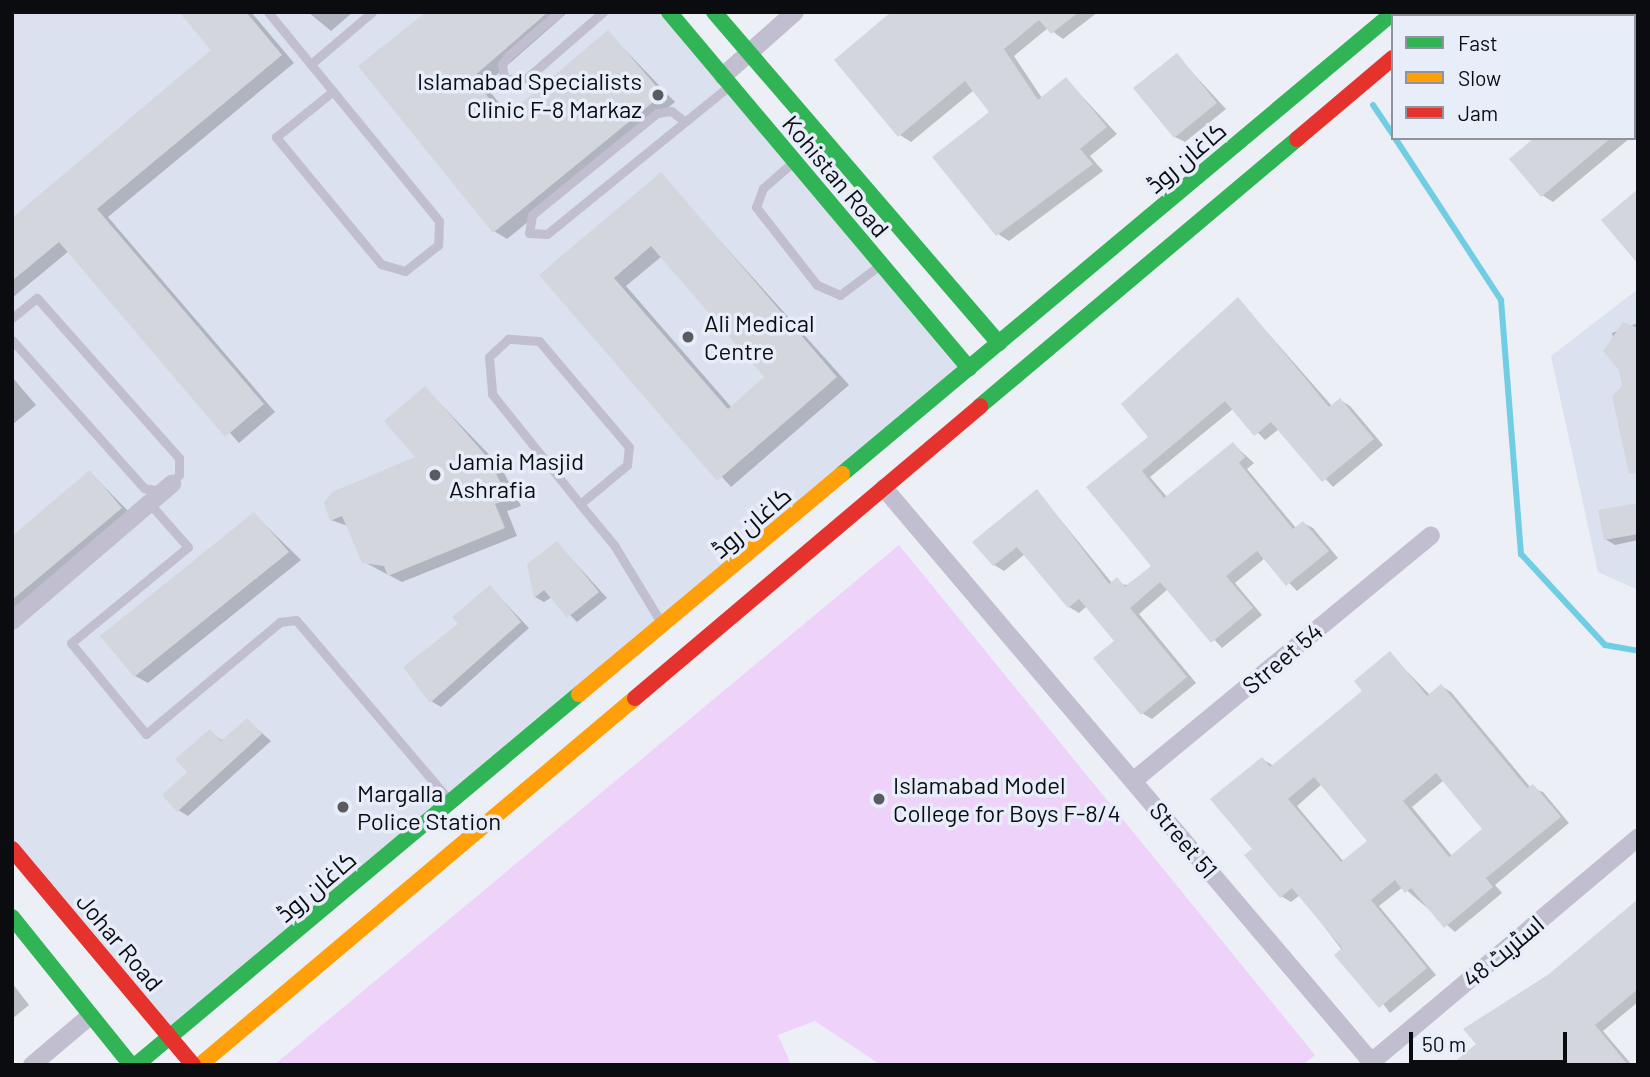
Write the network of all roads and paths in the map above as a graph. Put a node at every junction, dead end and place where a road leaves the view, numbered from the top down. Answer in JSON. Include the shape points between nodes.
{"nodes":[{"id":1,"x":268,"y":12,"type":"edge"},
{"id":2,"x":372,"y":12,"type":"edge"},
{"id":3,"x":559,"y":12,"type":"edge"},
{"id":4,"x":603,"y":12,"type":"edge"},
{"id":5,"x":669,"y":12,"type":"edge"},
{"id":6,"x":714,"y":12,"type":"edge"},
{"id":7,"x":795,"y":12,"type":"edge"},
{"id":8,"x":1391,"y":15,"type":"edge"},
{"id":9,"x":748,"y":53,"type":"junction"},
{"id":10,"x":1391,"y":60,"type":"edge"},
{"id":11,"x":310,"y":64,"type":"junction"},
{"id":12,"x":727,"y":81,"type":"junction"},
{"id":13,"x":332,"y":91,"type":"junction"},
{"id":14,"x":684,"y":121,"type":"junction"},
{"id":15,"x":795,"y":161,"type":"junction"},
{"id":16,"x":881,"y":264,"type":"junction"},
{"id":17,"x":12,"y":318,"type":"edge"},
{"id":18,"x":12,"y":340,"type":"edge"},
{"id":19,"x":999,"y":343,"type":"junction"},
{"id":20,"x":970,"y":368,"type":"junction"},
{"id":21,"x":172,"y":484,"type":"junction"},
{"id":22,"x":884,"y":488,"type":"junction"},
{"id":23,"x":150,"y":504,"type":"junction"},
{"id":24,"x":580,"y":504,"type":"junction"},
{"id":25,"x":1431,"y":535,"type":"dead end"},
{"id":26,"x":12,"y":621,"type":"edge"},
{"id":27,"x":659,"y":628,"type":"junction"},
{"id":28,"x":681,"y":659,"type":"junction"},
{"id":29,"x":1133,"y":781,"type":"junction"},
{"id":30,"x":451,"y":802,"type":"junction"},
{"id":31,"x":1638,"y":838,"type":"edge"},
{"id":32,"x":12,"y":849,"type":"edge"},
{"id":33,"x":12,"y":917,"type":"edge"},
{"id":34,"x":305,"y":951,"type":"junction"},
{"id":35,"x":90,"y":1016,"type":"junction"},
{"id":36,"x":171,"y":1038,"type":"junction"},
{"id":37,"x":1372,"y":1064,"type":"edge"},
{"id":38,"x":32,"y":1065,"type":"edge"},
{"id":39,"x":131,"y":1065,"type":"edge"},
{"id":40,"x":136,"y":1065,"type":"edge"},
{"id":41,"x":194,"y":1065,"type":"edge"},
{"id":42,"x":200,"y":1065,"type":"edge"}],
"edges":[{"from":1,"to":11,"type":"lane"},
{"from":2,"to":11,"type":"lane"},
{"from":3,"to":4,"type":"lane","via":[[509,55],[502,64],[504,79],[527,78]]},
{"from":5,"to":12,"type":"street","name":"Kohistan Road"},
{"from":6,"to":9,"type":"street","name":"Kohistan Road"},
{"from":7,"to":9,"type":"street"},
{"from":8,"to":19,"type":"street","name":"کاغان روڈ"},
{"from":9,"to":12,"type":"street"},
{"from":9,"to":19,"type":"street","name":"Kohistan Road"},
{"from":10,"to":22,"type":"street","name":"کاغان روڈ"},
{"from":11,"to":13,"type":"lane"},
{"from":12,"to":14,"type":"lane"},
{"from":12,"to":15,"type":"street","name":"Kohistan Road"},
{"from":13,"to":13,"type":"lane","via":[[442,227],[438,245],[405,271],[381,264],[276,137]]},
{"from":14,"to":14,"type":"lane","via":[[547,234],[529,233],[532,215],[657,113],[671,111]]},
{"from":15,"to":16,"type":"street","name":"Kohistan Road"},
{"from":15,"to":16,"type":"lane","via":[[763,188],[756,207],[817,285],[832,294],[848,293]]},
{"from":16,"to":20,"type":"street","name":"Kohistan Road"},
{"from":17,"to":21,"type":"lane","via":[[37,298],[179,458],[179,475]]},
{"from":18,"to":21,"type":"lane","via":[[144,488],[162,491]]},
{"from":19,"to":20,"type":"street","name":"کاغان روڈ"},
{"from":20,"to":27,"type":"street","name":"کاغان روڈ"},
{"from":21,"to":23,"type":"street"},
{"from":22,"to":28,"type":"street","name":"کاغان روڈ"},
{"from":22,"to":29,"type":"street","name":"Street 51"},
{"from":23,"to":26,"type":"street"},
{"from":23,"to":30,"type":"lane","via":[[188,547],[71,643],[146,734],[280,622],[296,620]]},
{"from":24,"to":24,"type":"lane","via":[[487,384],[489,356],[508,339],[540,341],[629,447],[627,465]]},
{"from":24,"to":27,"type":"lane","via":[[614,545]]},
{"from":25,"to":29,"type":"street","name":"Street 54"},
{"from":27,"to":28,"type":"street"},
{"from":27,"to":30,"type":"street","name":"کاغان روڈ"},
{"from":28,"to":34,"type":"street","name":"کاغان روڈ"},
{"from":29,"to":37,"type":"street","name":"Street 51"},
{"from":30,"to":34,"type":"street","name":"کاغان روڈ"},
{"from":31,"to":37,"type":"street","name":"اسٹریٹ 48"},
{"from":32,"to":36,"type":"street","name":"Johar Road"},
{"from":33,"to":35,"type":"street"},
{"from":34,"to":36,"type":"street","name":"کاغان روڈ"},
{"from":34,"to":42,"type":"street","name":"کاغان روڈ"},
{"from":35,"to":38,"type":"street"},
{"from":35,"to":39,"type":"street"},
{"from":36,"to":40,"type":"street","name":"کاغان روڈ"},
{"from":36,"to":41,"type":"street","name":"Johar Road"}]}
